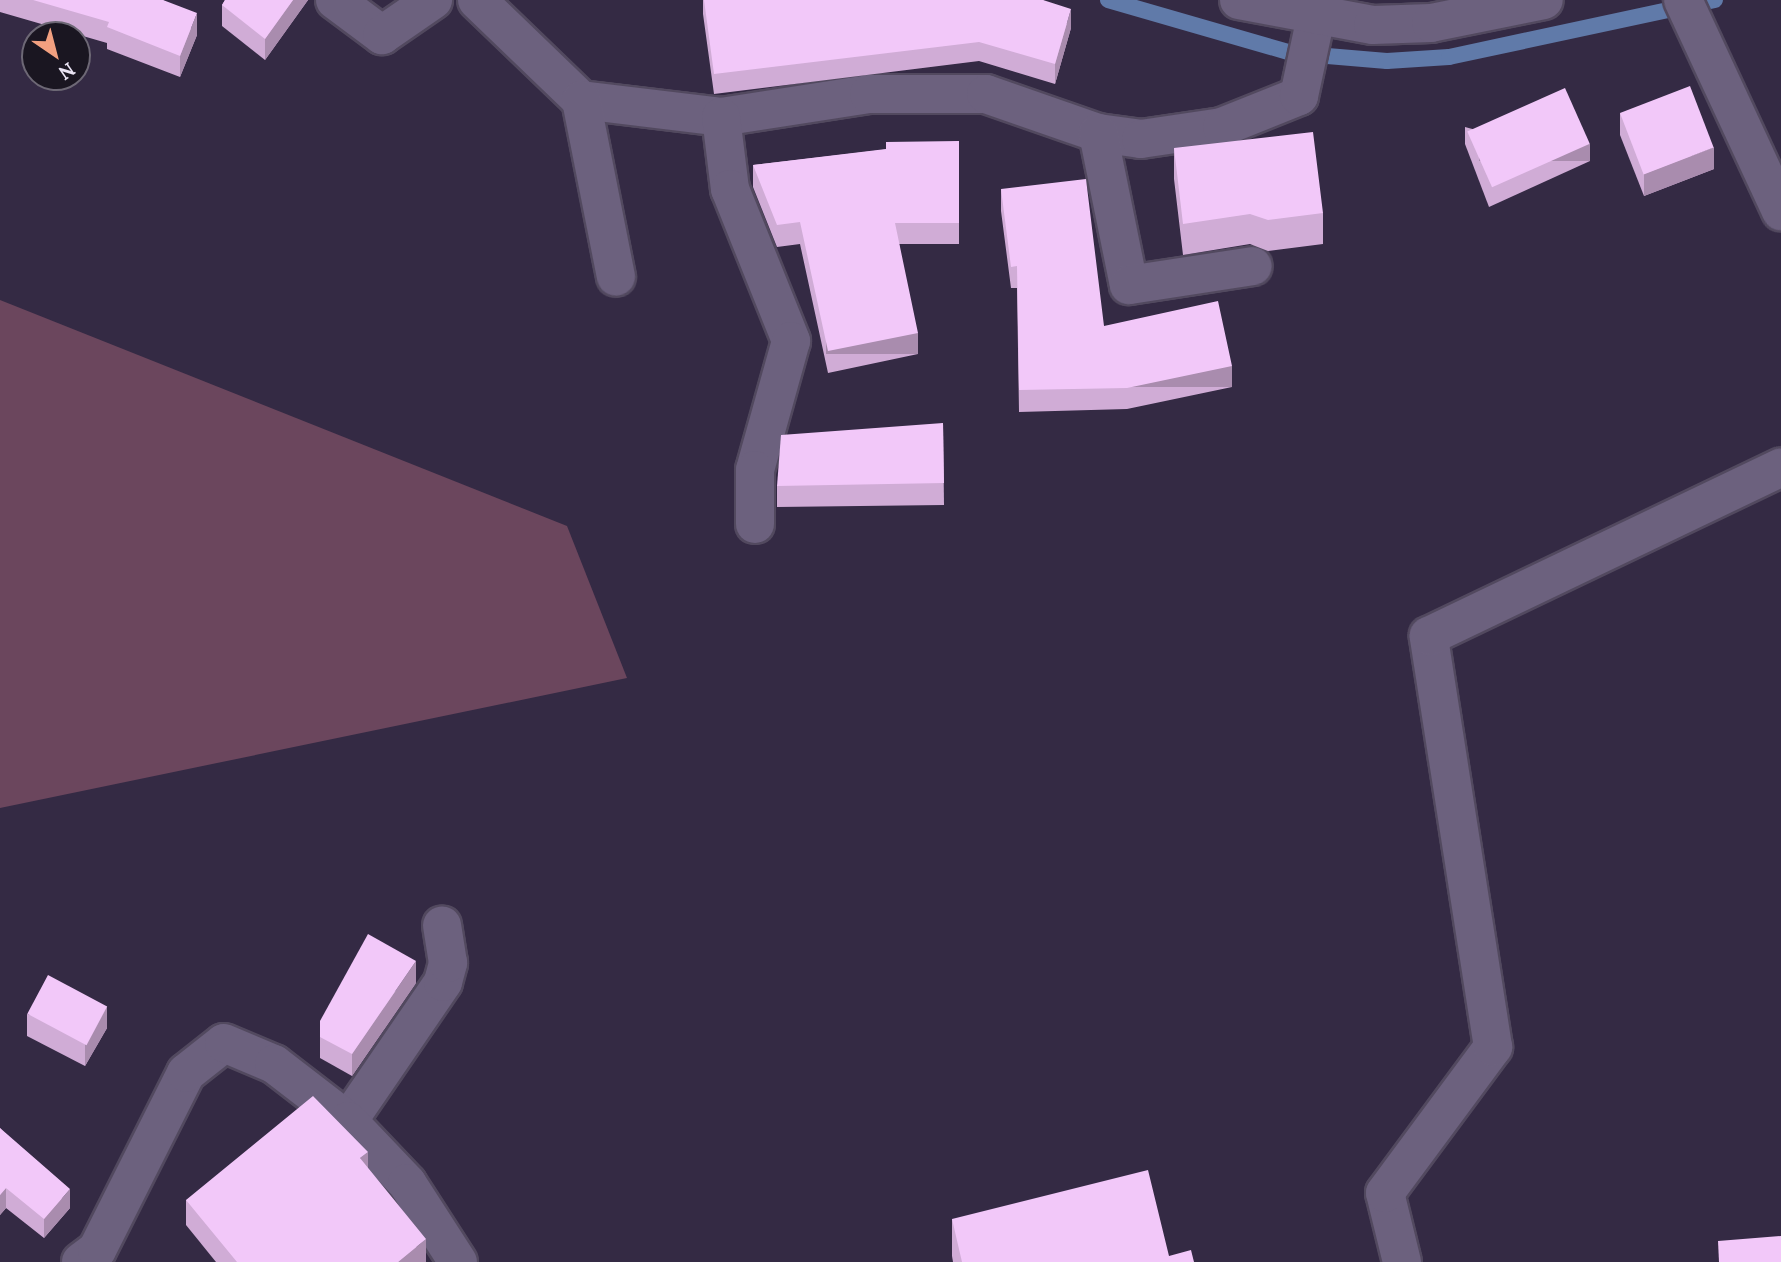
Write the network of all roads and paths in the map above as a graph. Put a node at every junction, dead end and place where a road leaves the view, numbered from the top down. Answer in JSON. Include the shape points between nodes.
{"nodes":[{"id":1,"x":335,"y":0,"type":"edge"},
{"id":2,"x":433,"y":0,"type":"edge"},
{"id":3,"x":477,"y":0,"type":"edge"},
{"id":4,"x":1239,"y":0,"type":"edge"},
{"id":5,"x":1544,"y":0,"type":"edge"},
{"id":6,"x":1689,"y":11,"type":"edge"},
{"id":7,"x":1314,"y":26,"type":"junction"},
{"id":8,"x":581,"y":100,"type":"junction"},
{"id":9,"x":721,"y":117,"type":"junction"},
{"id":10,"x":1098,"y":133,"type":"junction"},
{"id":11,"x":1781,"y":211,"type":"edge"},
{"id":12,"x":1253,"y":267,"type":"dead end"},
{"id":13,"x":617,"y":276,"type":"dead end"},
{"id":14,"x":1781,"y":467,"type":"edge"},
{"id":15,"x":755,"y":524,"type":"dead end"},
{"id":16,"x":442,"y":925,"type":"dead end"},
{"id":17,"x":348,"y":1121,"type":"junction"},
{"id":18,"x":95,"y":1258,"type":"edge"},
{"id":19,"x":458,"y":1262,"type":"edge"},
{"id":20,"x":1402,"y":1262,"type":"edge"}],
"edges":[{"from":1,"to":2,"type":"street","via":[[382,35]]},
{"from":3,"to":8,"type":"street"},
{"from":4,"to":7,"type":"street"},
{"from":5,"to":7,"type":"street","via":[[1430,23]]},
{"from":6,"to":11,"type":"street"},
{"from":7,"to":10,"type":"street","via":[[1299,96],[1222,127],[1141,139]]},
{"from":8,"to":9,"type":"street"},
{"from":8,"to":13,"type":"street"},
{"from":9,"to":10,"type":"street","via":[[869,94],[986,94]]},
{"from":9,"to":15,"type":"street","via":[[730,189],[791,341],[755,470]]},
{"from":10,"to":12,"type":"street","via":[[1129,285]]},
{"from":14,"to":20,"type":"street","via":[[1429,636],[1493,1047],[1385,1193]]},
{"from":16,"to":17,"type":"street","via":[[449,963],[443,982]]},
{"from":17,"to":18,"type":"street","via":[[274,1064],[224,1043],[186,1073]]},
{"from":17,"to":19,"type":"street","via":[[407,1183]]}]}
